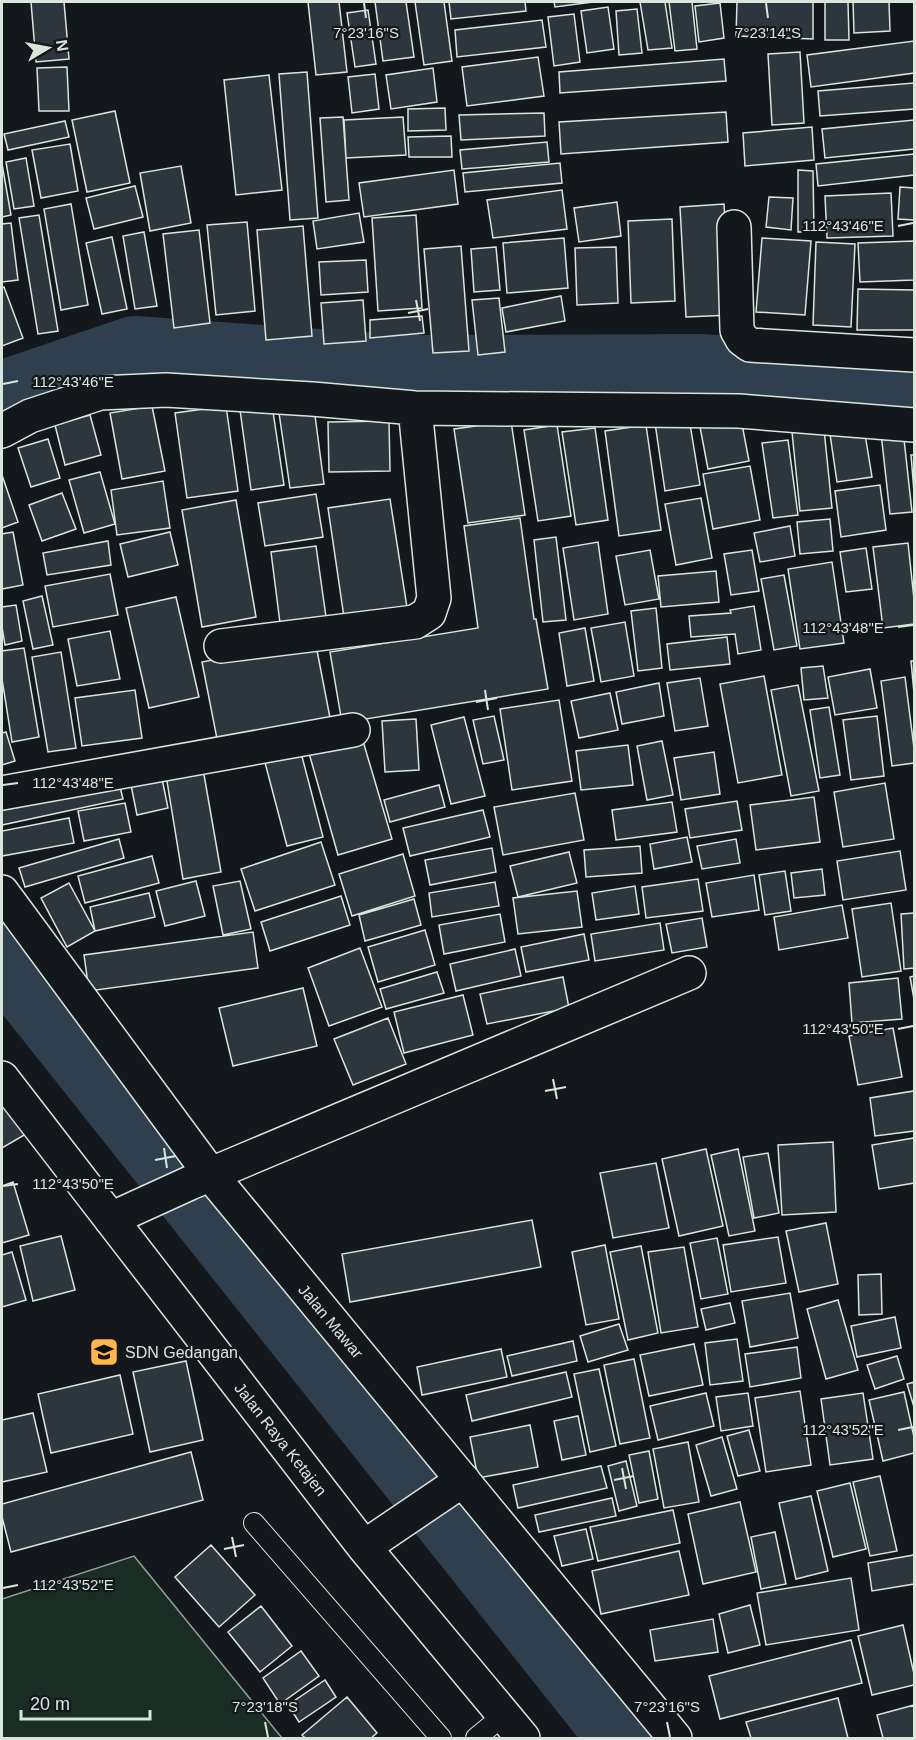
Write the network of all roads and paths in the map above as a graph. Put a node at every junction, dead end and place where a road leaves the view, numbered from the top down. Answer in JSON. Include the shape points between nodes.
{"nodes":[{"id":1,"x":734,"y":227,"type":"dead end"},
{"id":2,"x":915,"y":355,"type":"edge"},
{"id":3,"x":415,"y":408,"type":"junction"},
{"id":4,"x":915,"y":425,"type":"edge"},
{"id":5,"x":2,"y":431,"type":"edge"},
{"id":6,"x":222,"y":646,"type":"dead end"},
{"id":7,"x":353,"y":730,"type":"dead end"},
{"id":8,"x":2,"y":793,"type":"edge"},
{"id":9,"x":2,"y":892,"type":"edge"},
{"id":10,"x":689,"y":973,"type":"dead end"},
{"id":11,"x":2,"y":1078,"type":"edge"},
{"id":12,"x":200,"y":1179,"type":"junction"},
{"id":13,"x":119,"y":1215,"type":"junction"},
{"id":14,"x":456,"y":1485,"type":"junction"},
{"id":15,"x":254,"y":1523,"type":"dead end"},
{"id":16,"x":373,"y":1542,"type":"junction"},
{"id":17,"x":514,"y":1727,"type":"edge"},
{"id":18,"x":441,"y":1738,"type":"edge"},
{"id":19,"x":476,"y":1738,"type":"edge"},
{"id":20,"x":675,"y":1738,"type":"edge"}],
"edges":[{"from":1,"to":2,"type":"street","via":[[737,330],[750,345]]},
{"from":3,"to":4,"type":"street","via":[[739,411]]},
{"from":3,"to":5,"type":"street","via":[[166,390],[100,393],[30,416]]},
{"from":3,"to":6,"type":"street","via":[[434,598],[429,613],[415,622]]},
{"from":7,"to":8,"type":"street"},
{"from":9,"to":12,"type":"street","name":"Jalan Mawar"},
{"from":10,"to":12,"type":"street"},
{"from":11,"to":13,"type":"street","name":"Jalan Raya Ketajen"},
{"from":12,"to":13,"type":"street"},
{"from":12,"to":14,"type":"street","name":"Jalan Mawar"},
{"from":13,"to":16,"type":"street","name":"Jalan Raya Ketajen"},
{"from":14,"to":16,"type":"street"},
{"from":14,"to":20,"type":"street","name":"Jalan Mawar"},
{"from":15,"to":18,"type":"lane"},
{"from":16,"to":17,"type":"street","name":"Jalan Raya Ketajen"},
{"from":17,"to":19,"type":"lane"}]}
